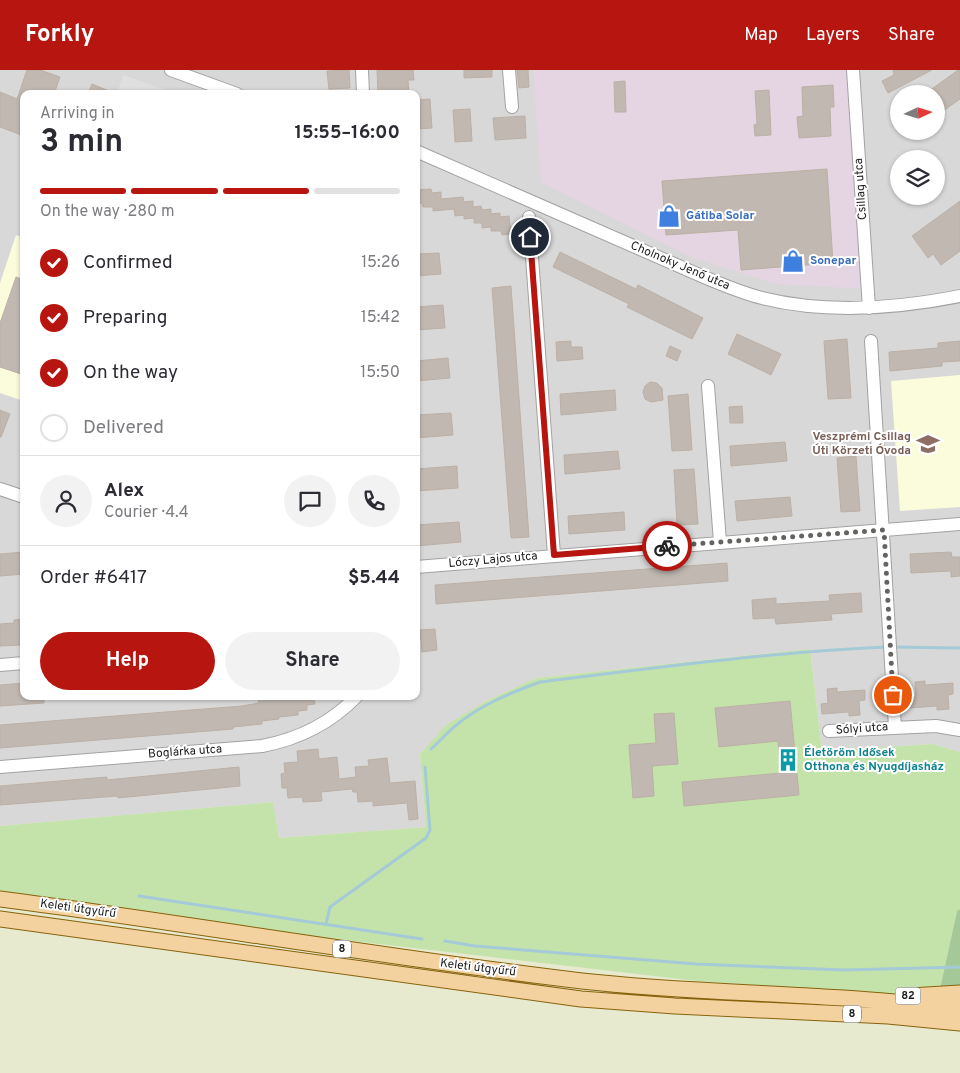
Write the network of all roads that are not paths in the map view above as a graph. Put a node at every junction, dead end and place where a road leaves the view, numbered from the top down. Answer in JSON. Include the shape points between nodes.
{"nodes":[{"id":1,"x":171,"y":70,"type":"edge"},
{"id":2,"x":362,"y":70,"type":"edge"},
{"id":3,"x":509,"y":70,"type":"edge"},
{"id":4,"x":853,"y":70,"type":"edge"},
{"id":5,"x":226,"y":90,"type":"edge"},
{"id":6,"x":363,"y":90,"type":"edge"},
{"id":7,"x":512,"y":107,"type":"dead end"},
{"id":8,"x":420,"y":153,"type":"edge"},
{"id":9,"x":529,"y":217,"type":"dead end"},
{"id":10,"x":960,"y":296,"type":"edge"},
{"id":11,"x":869,"y":308,"type":"junction"},
{"id":12,"x":871,"y":342,"type":"dead end"},
{"id":13,"x":708,"y":386,"type":"dead end"},
{"id":14,"x":0,"y":489,"type":"edge"},
{"id":15,"x":20,"y":496,"type":"edge"},
{"id":16,"x":960,"y":524,"type":"edge"},
{"id":17,"x":884,"y":530,"type":"junction"},
{"id":18,"x":720,"y":542,"type":"junction"},
{"id":19,"x":554,"y":555,"type":"junction"},
{"id":20,"x":420,"y":566,"type":"edge"},
{"id":21,"x":20,"y":662,"type":"edge"},
{"id":22,"x":0,"y":665,"type":"edge"},
{"id":23,"x":353,"y":700,"type":"edge"},
{"id":24,"x":895,"y":727,"type":"junction"},
{"id":25,"x":960,"y":730,"type":"edge"},
{"id":26,"x":829,"y":731,"type":"dead end"},
{"id":27,"x":0,"y":767,"type":"edge"},
{"id":28,"x":0,"y":899,"type":"edge"},
{"id":29,"x":0,"y":919,"type":"edge"},
{"id":30,"x":960,"y":993,"type":"edge"},
{"id":31,"x":856,"y":1000,"type":"junction"},
{"id":32,"x":960,"y":1008,"type":"edge"},
{"id":33,"x":960,"y":1022,"type":"edge"}],
"edges":[{"from":1,"to":5,"type":"street"},
{"from":2,"to":6,"type":"street"},
{"from":3,"to":7,"type":"street"},
{"from":4,"to":11,"type":"street","name":"Csillag utca"},
{"from":8,"to":11,"type":"street","name":"Cholnoky Jenő utca","via":[[731,289],[789,304]]},
{"from":9,"to":19,"type":"street"},
{"from":10,"to":11,"type":"street","name":"Cholnoky Jenő utca"},
{"from":12,"to":17,"type":"street"},
{"from":13,"to":18,"type":"street"},
{"from":14,"to":15,"type":"street"},
{"from":16,"to":17,"type":"street","name":"Lóczy Lajos utca"},
{"from":17,"to":18,"type":"street","name":"Lóczy Lajos utca"},
{"from":17,"to":24,"type":"street","name":"Sólyi utca"},
{"from":18,"to":19,"type":"street","name":"Lóczy Lajos utca"},
{"from":19,"to":20,"type":"street","name":"Lóczy Lajos utca"},
{"from":21,"to":22,"type":"street"},
{"from":23,"to":27,"type":"street","name":"Boglárka utca","via":[[307,733],[278,743]]},
{"from":24,"to":25,"type":"street","name":"Sólyi utca","via":[[936,726]]},
{"from":24,"to":26,"type":"street","name":"Sólyi utca"},
{"from":28,"to":31,"type":"main road","name":"Keleti útgyűrű","number":"8","via":[[303,944],[585,981],[685,991]]},
{"from":29,"to":33,"type":"main road","name":"Keleti útgyűrű","number":"8","via":[[581,998]]},
{"from":30,"to":31,"type":"main road","number":"82"},
{"from":31,"to":32,"type":"main road","name":"Keleti útgyűrű","number":"8"}]}
